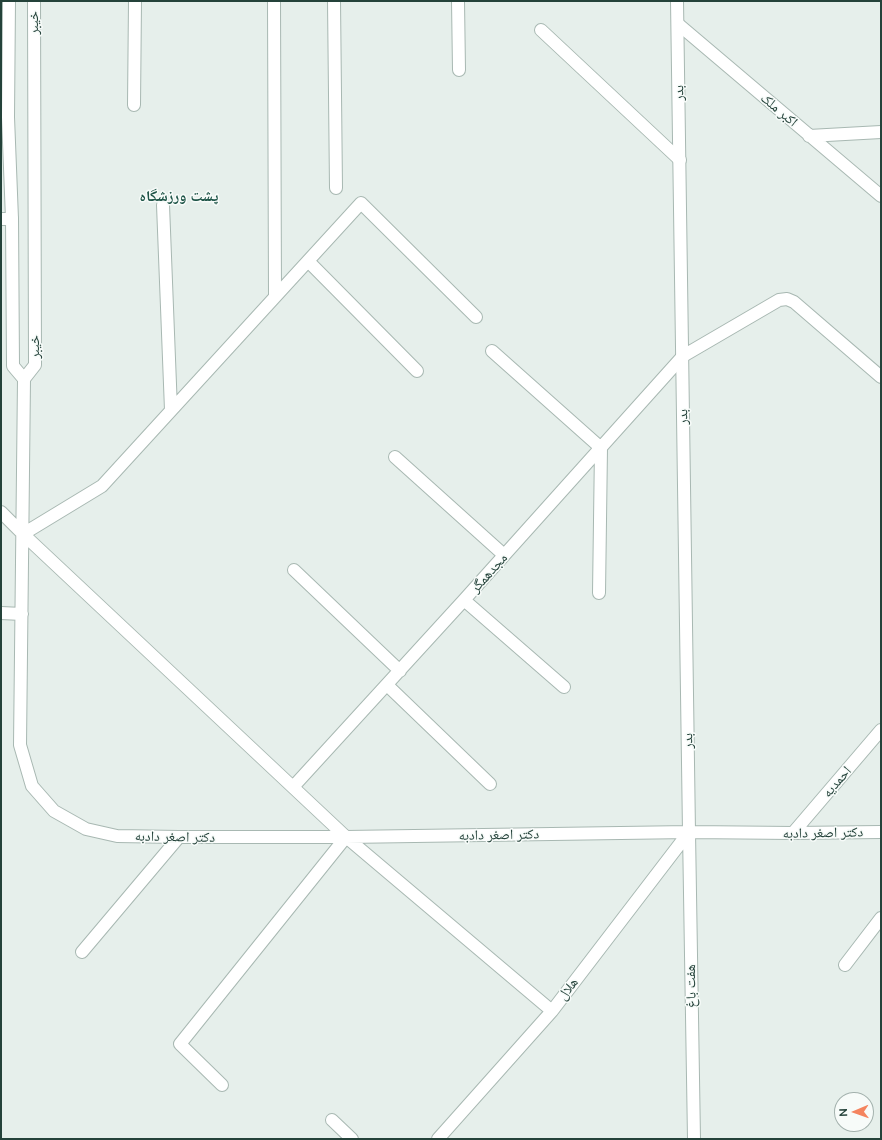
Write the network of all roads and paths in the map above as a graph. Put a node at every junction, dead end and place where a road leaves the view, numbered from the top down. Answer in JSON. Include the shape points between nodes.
{"nodes":[{"id":1,"x":8,"y":1,"type":"edge"},
{"id":2,"x":34,"y":1,"type":"edge"},
{"id":3,"x":134,"y":1,"type":"edge"},
{"id":4,"x":274,"y":1,"type":"edge"},
{"id":5,"x":334,"y":1,"type":"edge"},
{"id":6,"x":458,"y":1,"type":"edge"},
{"id":7,"x":677,"y":1,"type":"edge"},
{"id":8,"x":5,"y":18,"type":"edge"},
{"id":9,"x":678,"y":24,"type":"junction"},
{"id":10,"x":541,"y":30,"type":"dead end"},
{"id":11,"x":460,"y":70,"type":"dead end"},
{"id":12,"x":134,"y":105,"type":"dead end"},
{"id":13,"x":5,"y":117,"type":"edge"},
{"id":14,"x":881,"y":132,"type":"edge"},
{"id":15,"x":809,"y":136,"type":"junction"},
{"id":16,"x":680,"y":160,"type":"junction"},
{"id":17,"x":336,"y":188,"type":"dead end"},
{"id":18,"x":881,"y":196,"type":"edge"},
{"id":19,"x":163,"y":205,"type":"dead end"},
{"id":20,"x":6,"y":219,"type":"edge"},
{"id":21,"x":308,"y":261,"type":"junction"},
{"id":22,"x":275,"y":297,"type":"junction"},
{"id":23,"x":476,"y":317,"type":"dead end"},
{"id":24,"x":492,"y":351,"type":"dead end"},
{"id":25,"x":683,"y":356,"type":"junction"},
{"id":26,"x":417,"y":371,"type":"dead end"},
{"id":27,"x":881,"y":377,"type":"edge"},
{"id":28,"x":24,"y":379,"type":"junction"},
{"id":29,"x":171,"y":410,"type":"junction"},
{"id":30,"x":601,"y":448,"type":"junction"},
{"id":31,"x":395,"y":457,"type":"dead end"},
{"id":32,"x":1,"y":512,"type":"edge"},
{"id":33,"x":23,"y":534,"type":"junction"},
{"id":34,"x":504,"y":555,"type":"junction"},
{"id":35,"x":294,"y":570,"type":"dead end"},
{"id":36,"x":599,"y":593,"type":"dead end"},
{"id":37,"x":464,"y":600,"type":"junction"},
{"id":38,"x":1,"y":614,"type":"edge"},
{"id":39,"x":22,"y":614,"type":"junction"},
{"id":40,"x":400,"y":671,"type":"junction"},
{"id":41,"x":387,"y":685,"type":"junction"},
{"id":42,"x":564,"y":687,"type":"dead end"},
{"id":43,"x":881,"y":730,"type":"edge"},
{"id":44,"x":490,"y":784,"type":"dead end"},
{"id":45,"x":293,"y":787,"type":"junction"},
{"id":46,"x":689,"y":832,"type":"junction"},
{"id":47,"x":881,"y":832,"type":"edge"},
{"id":48,"x":793,"y":833,"type":"junction"},
{"id":49,"x":179,"y":837,"type":"junction"},
{"id":50,"x":346,"y":837,"type":"junction"},
{"id":51,"x":881,"y":918,"type":"edge"},
{"id":52,"x":82,"y":952,"type":"dead end"},
{"id":53,"x":845,"y":965,"type":"dead end"},
{"id":54,"x":552,"y":1011,"type":"junction"},
{"id":55,"x":222,"y":1085,"type":"dead end"},
{"id":56,"x":332,"y":1120,"type":"dead end"},
{"id":57,"x":352,"y":1139,"type":"edge"},
{"id":58,"x":438,"y":1139,"type":"edge"},
{"id":59,"x":694,"y":1139,"type":"edge"}],
"edges":[{"from":1,"to":8,"type":"street","name":"خیبر"},
{"from":2,"to":28,"type":"street","name":"خیبر","via":[[35,365]]},
{"from":3,"to":12,"type":"street"},
{"from":4,"to":22,"type":"street"},
{"from":5,"to":17,"type":"street"},
{"from":6,"to":11,"type":"street"},
{"from":7,"to":9,"type":"street","name":"بدر"},
{"from":8,"to":13,"type":"street","name":"خیبر"},
{"from":9,"to":15,"type":"street","name":"اکبر ملک"},
{"from":9,"to":16,"type":"street","name":"بدر"},
{"from":10,"to":16,"type":"street"},
{"from":13,"to":20,"type":"street","name":"خیبر"},
{"from":14,"to":15,"type":"street"},
{"from":15,"to":18,"type":"street","name":"اکبر ملک"},
{"from":16,"to":25,"type":"street","name":"بدر"},
{"from":19,"to":29,"type":"street"},
{"from":20,"to":28,"type":"street","name":"خیبر","via":[[13,366]]},
{"from":21,"to":22,"type":"street"},
{"from":21,"to":23,"type":"street","via":[[361,203]]},
{"from":21,"to":26,"type":"street"},
{"from":22,"to":29,"type":"street"},
{"from":24,"to":30,"type":"street"},
{"from":25,"to":27,"type":"street","name":"مجدهمگر","via":[[779,300],[787,299],[794,302]]},
{"from":25,"to":30,"type":"street","name":"مجدهمگر"},
{"from":25,"to":46,"type":"street","name":"بدر"},
{"from":28,"to":33,"type":"street","name":"دکتر اصغر دادبه"},
{"from":29,"to":33,"type":"street","via":[[102,486]]},
{"from":30,"to":34,"type":"street","name":"مجدهمگر"},
{"from":30,"to":36,"type":"street"},
{"from":31,"to":34,"type":"street"},
{"from":32,"to":33,"type":"street"},
{"from":33,"to":39,"type":"street","name":"دکتر اصغر دادبه"},
{"from":33,"to":45,"type":"street"},
{"from":34,"to":37,"type":"street","name":"مجدهمگر"},
{"from":35,"to":40,"type":"street"},
{"from":37,"to":40,"type":"street","name":"مجدهمگر"},
{"from":37,"to":42,"type":"street"},
{"from":38,"to":39,"type":"street"},
{"from":39,"to":49,"type":"street","name":"دکتر اصغر دادبه","via":[[20,745],[32,786],[54,811],[86,829],[117,836]]},
{"from":40,"to":41,"type":"street","name":"مجدهمگر"},
{"from":41,"to":44,"type":"street"},
{"from":41,"to":45,"type":"street","name":"مجدهمگر"},
{"from":43,"to":48,"type":"street","name":"احمدیه"},
{"from":45,"to":50,"type":"street"},
{"from":46,"to":48,"type":"street","name":"دکتر اصغر دادبه"},
{"from":46,"to":50,"type":"street","name":"دکتر اصغر دادبه"},
{"from":46,"to":54,"type":"street","name":"هلال"},
{"from":46,"to":59,"type":"street","name":"هفت باغ"},
{"from":47,"to":48,"type":"street","name":"دکتر اصغر دادبه"},
{"from":49,"to":50,"type":"street","name":"دکتر اصغر دادبه"},
{"from":49,"to":52,"type":"street"},
{"from":50,"to":54,"type":"street"},
{"from":50,"to":55,"type":"street","via":[[180,1044]]},
{"from":51,"to":53,"type":"street"},
{"from":54,"to":58,"type":"street","name":"هلال"},
{"from":56,"to":57,"type":"street"}]}
